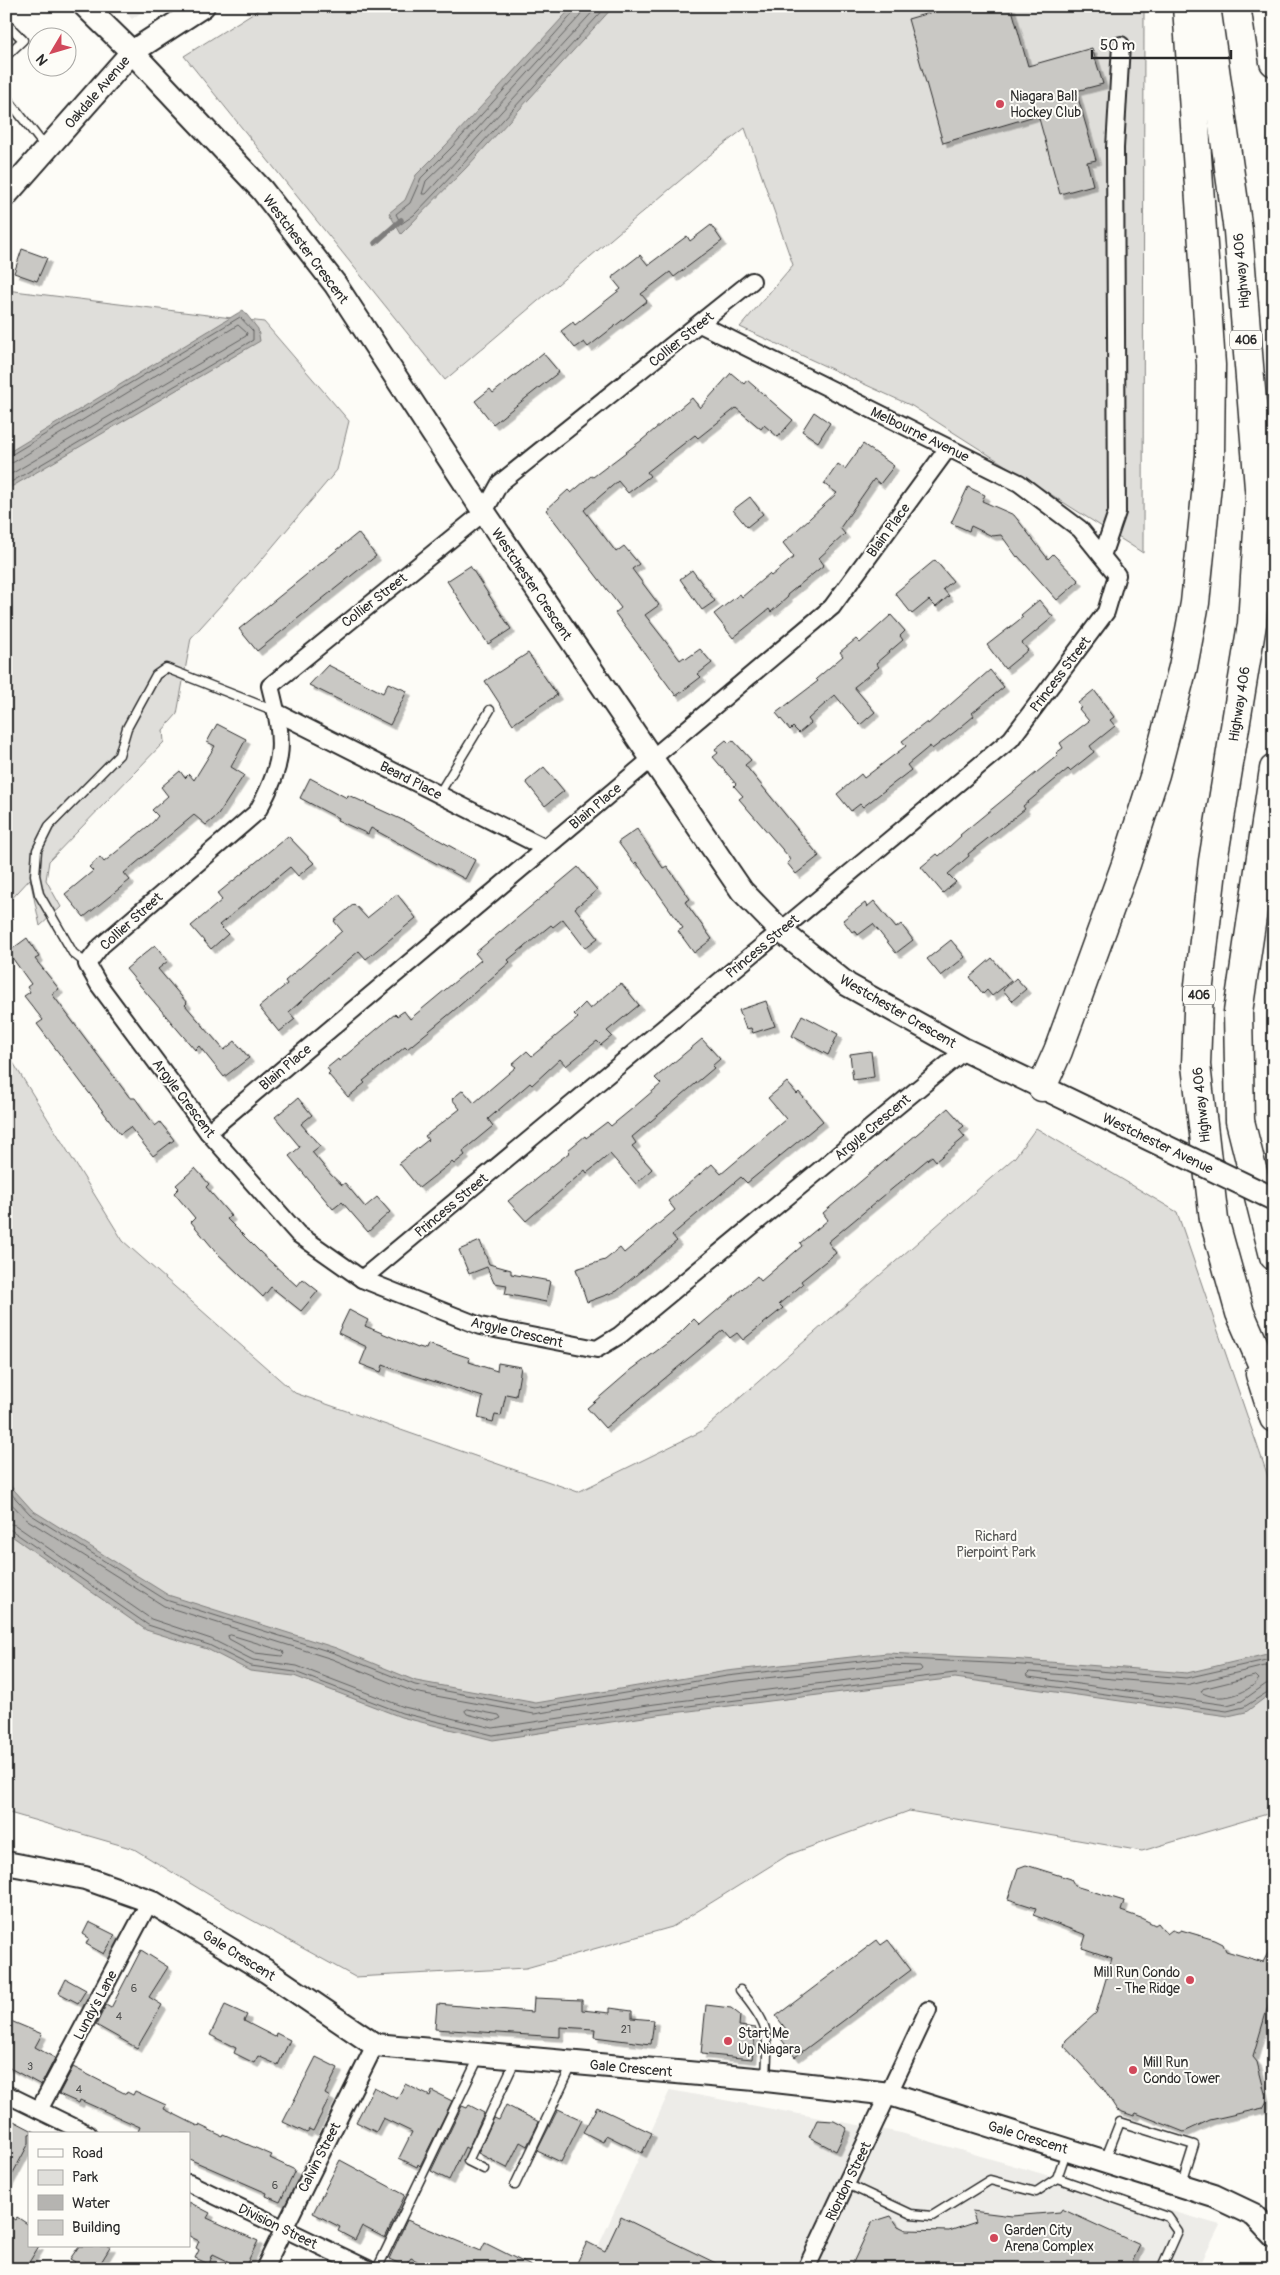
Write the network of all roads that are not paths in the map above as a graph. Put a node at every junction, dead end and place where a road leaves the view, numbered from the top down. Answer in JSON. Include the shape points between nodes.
{"nodes":[{"id":1,"x":85,"y":6,"type":"edge"},
{"id":2,"x":204,"y":6,"type":"edge"},
{"id":3,"x":1187,"y":6,"type":"edge"},
{"id":4,"x":1206,"y":6,"type":"edge"},
{"id":5,"x":1266,"y":6,"type":"edge"},
{"id":6,"x":6,"y":23,"type":"edge"},
{"id":7,"x":1121,"y":45,"type":"dead end"},
{"id":8,"x":132,"y":52,"type":"junction"},
{"id":9,"x":6,"y":56,"type":"edge"},
{"id":10,"x":1274,"y":62,"type":"edge"},
{"id":11,"x":6,"y":97,"type":"edge"},
{"id":12,"x":47,"y":150,"type":"junction"},
{"id":13,"x":6,"y":195,"type":"edge"},
{"id":14,"x":752,"y":281,"type":"dead end"},
{"id":15,"x":700,"y":324,"type":"junction"},
{"id":16,"x":948,"y":448,"type":"junction"},
{"id":17,"x":484,"y":512,"type":"junction"},
{"id":18,"x":1102,"y":556,"type":"junction"},
{"id":19,"x":1117,"y":575,"type":"joint"},
{"id":20,"x":490,"y":710,"type":"dead end"},
{"id":21,"x":276,"y":712,"type":"junction"},
{"id":22,"x":651,"y":759,"type":"junction"},
{"id":23,"x":1274,"y":769,"type":"edge"},
{"id":24,"x":439,"y":794,"type":"junction"},
{"id":25,"x":545,"y":848,"type":"junction"},
{"id":26,"x":781,"y":931,"type":"junction"},
{"id":27,"x":87,"y":964,"type":"junction"},
{"id":28,"x":965,"y":1050,"type":"junction"},
{"id":29,"x":1042,"y":1087,"type":"junction"},
{"id":30,"x":208,"y":1132,"type":"junction"},
{"id":31,"x":1274,"y":1199,"type":"edge"},
{"id":32,"x":1274,"y":1256,"type":"edge"},
{"id":33,"x":362,"y":1279,"type":"junction"},
{"id":34,"x":1240,"y":1313,"type":"junction"},
{"id":35,"x":1274,"y":1391,"type":"edge"},
{"id":36,"x":1274,"y":1418,"type":"edge"},
{"id":37,"x":6,"y":1864,"type":"edge"},
{"id":38,"x":150,"y":1901,"type":"junction"},
{"id":39,"x":740,"y":1990,"type":"dead end"},
{"id":40,"x":928,"y":2010,"type":"dead end"},
{"id":41,"x":375,"y":2045,"type":"junction"},
{"id":42,"x":480,"y":2054,"type":"junction"},
{"id":43,"x":517,"y":2058,"type":"junction"},
{"id":44,"x":572,"y":2063,"type":"junction"},
{"id":45,"x":766,"y":2080,"type":"junction"},
{"id":46,"x":6,"y":2094,"type":"edge"},
{"id":47,"x":890,"y":2094,"type":"junction"},
{"id":48,"x":39,"y":2110,"type":"junction"},
{"id":49,"x":84,"y":2132,"type":"edge"},
{"id":50,"x":1067,"y":2149,"type":"junction"},
{"id":51,"x":1104,"y":2161,"type":"junction"},
{"id":52,"x":484,"y":2169,"type":"dead end"},
{"id":53,"x":1057,"y":2178,"type":"junction"},
{"id":54,"x":190,"y":2183,"type":"edge"},
{"id":55,"x":847,"y":2184,"type":"junction"},
{"id":56,"x":515,"y":2185,"type":"dead end"},
{"id":57,"x":1181,"y":2185,"type":"junction"},
{"id":58,"x":283,"y":2229,"type":"junction"},
{"id":59,"x":1274,"y":2236,"type":"edge"},
{"id":60,"x":264,"y":2269,"type":"edge"},
{"id":61,"x":368,"y":2269,"type":"edge"},
{"id":62,"x":377,"y":2269,"type":"edge"},
{"id":63,"x":806,"y":2269,"type":"edge"},
{"id":64,"x":1161,"y":2269,"type":"edge"}],
"edges":[{"from":1,"to":8,"type":"main road","name":"Westchester Crescent"},
{"from":2,"to":8,"type":"main road","name":"Oakdale Avenue"},
{"from":3,"to":29,"type":"highway","via":[[1211,365],[1210,455],[1194,603],[1183,668],[1155,774],[1126,864]]},
{"from":4,"to":34,"type":"highway","name":"Highway 406","number":"406","via":[[1238,231],[1260,500],[1252,624],[1212,861],[1199,984],[1196,1065],[1214,1220]]},
{"from":5,"to":10,"type":"highway"},
{"from":6,"to":9,"type":"lane","via":[[23,40]]},
{"from":7,"to":18,"type":"street","via":[[1114,148],[1117,512]]},
{"from":8,"to":12,"type":"main road","name":"Oakdale Avenue"},
{"from":8,"to":17,"type":"main road","name":"Westchester Crescent","via":[[262,190],[335,284]]},
{"from":11,"to":12,"type":"lane"},
{"from":12,"to":13,"type":"main road","name":"Oakdale Avenue"},
{"from":14,"to":15,"type":"street","name":"Collier Street"},
{"from":15,"to":16,"type":"street","name":"Melbourne Avenue"},
{"from":15,"to":17,"type":"street","name":"Collier Street","via":[[500,483]]},
{"from":16,"to":18,"type":"street","name":"Melbourne Avenue","via":[[1019,483],[1080,529]]},
{"from":16,"to":22,"type":"street","name":"Blain Place","via":[[832,607]]},
{"from":17,"to":21,"type":"street","name":"Collier Street","via":[[270,686]]},
{"from":17,"to":22,"type":"main road","name":"Westchester Crescent"},
{"from":18,"to":19,"type":"street","name":"Melbourne Avenue"},
{"from":19,"to":26,"type":"street","name":"Princess Street","via":[[1106,612],[1011,739]]},
{"from":20,"to":24,"type":"lane"},
{"from":21,"to":24,"type":"street","name":"Beard Place"},
{"from":21,"to":27,"type":"street","name":"Collier Street","via":[[282,745],[273,784],[257,812],[101,946]]},
{"from":21,"to":27,"type":"lane","via":[[166,668],[156,675],[127,728],[119,755],[49,826],[37,850],[35,875],[38,894],[73,953]]},
{"from":22,"to":25,"type":"street","name":"Blain Place"},
{"from":22,"to":26,"type":"main road","name":"Westchester Crescent","via":[[742,891]]},
{"from":23,"to":32,"type":"highway","via":[[1238,1012],[1240,1121]]},
{"from":24,"to":25,"type":"street","name":"Beard Place"},
{"from":25,"to":30,"type":"street","name":"Blain Place"},
{"from":26,"to":28,"type":"main road","name":"Westchester Crescent","via":[[848,985]]},
{"from":26,"to":33,"type":"street","name":"Princess Street"},
{"from":27,"to":30,"type":"street","name":"Argyle Crescent","via":[[99,985]]},
{"from":28,"to":29,"type":"main road","name":"Westchester Crescent"},
{"from":28,"to":33,"type":"street","name":"Argyle Crescent","via":[[620,1335],[597,1349],[480,1326]]},
{"from":29,"to":31,"type":"main road","name":"Westchester Avenue","bridge":true},
{"from":30,"to":33,"type":"street","name":"Argyle Crescent","via":[[298,1234]]},
{"from":34,"to":35,"type":"highway","name":"Highway 406","number":"406"},
{"from":34,"to":36,"type":"highway"},
{"from":37,"to":38,"type":"main road","name":"Gale Crescent","via":[[85,1878]]},
{"from":38,"to":41,"type":"main road","name":"Gale Crescent","via":[[266,1971]]},
{"from":38,"to":48,"type":"street","name":"Lundy's Lane"},
{"from":39,"to":45,"type":"lane","via":[[762,2016],[768,2033]]},
{"from":40,"to":47,"type":"street","name":"Riordon Street"},
{"from":41,"to":42,"type":"main road","name":"Gale Crescent"},
{"from":41,"to":58,"type":"street","name":"Calvin Street"},
{"from":42,"to":43,"type":"main road","name":"Gale Crescent"},
{"from":42,"to":62,"type":"lane"},
{"from":43,"to":44,"type":"main road","name":"Gale Crescent"},
{"from":43,"to":52,"type":"lane","via":[[468,2161]]},
{"from":44,"to":45,"type":"main road","name":"Gale Crescent"},
{"from":44,"to":56,"type":"lane"},
{"from":45,"to":47,"type":"main road","name":"Gale Crescent"},
{"from":46,"to":48,"type":"street"},
{"from":47,"to":50,"type":"main road","name":"Gale Crescent"},
{"from":47,"to":55,"type":"street","name":"Riordon Street"},
{"from":48,"to":49,"type":"street"},
{"from":50,"to":51,"type":"main road","name":"Gale Crescent"},
{"from":50,"to":53,"type":"lane"},
{"from":51,"to":57,"type":"main road","name":"Gale Crescent"},
{"from":51,"to":57,"type":"lane","via":[[1120,2122],[1194,2146]]},
{"from":53,"to":55,"type":"lane","via":[[1036,2192],[990,2180],[932,2216],[911,2214]]},
{"from":53,"to":64,"type":"lane","via":[[1168,2217],[1178,2231]]},
{"from":54,"to":58,"type":"street","name":"Division Street"},
{"from":55,"to":63,"type":"street","name":"Riordon Street"},
{"from":57,"to":59,"type":"main road","name":"Gale Crescent","via":[[1254,2215]]},
{"from":58,"to":60,"type":"street","name":"Calvin Street"},
{"from":58,"to":61,"type":"street","name":"Division Street"}]}
